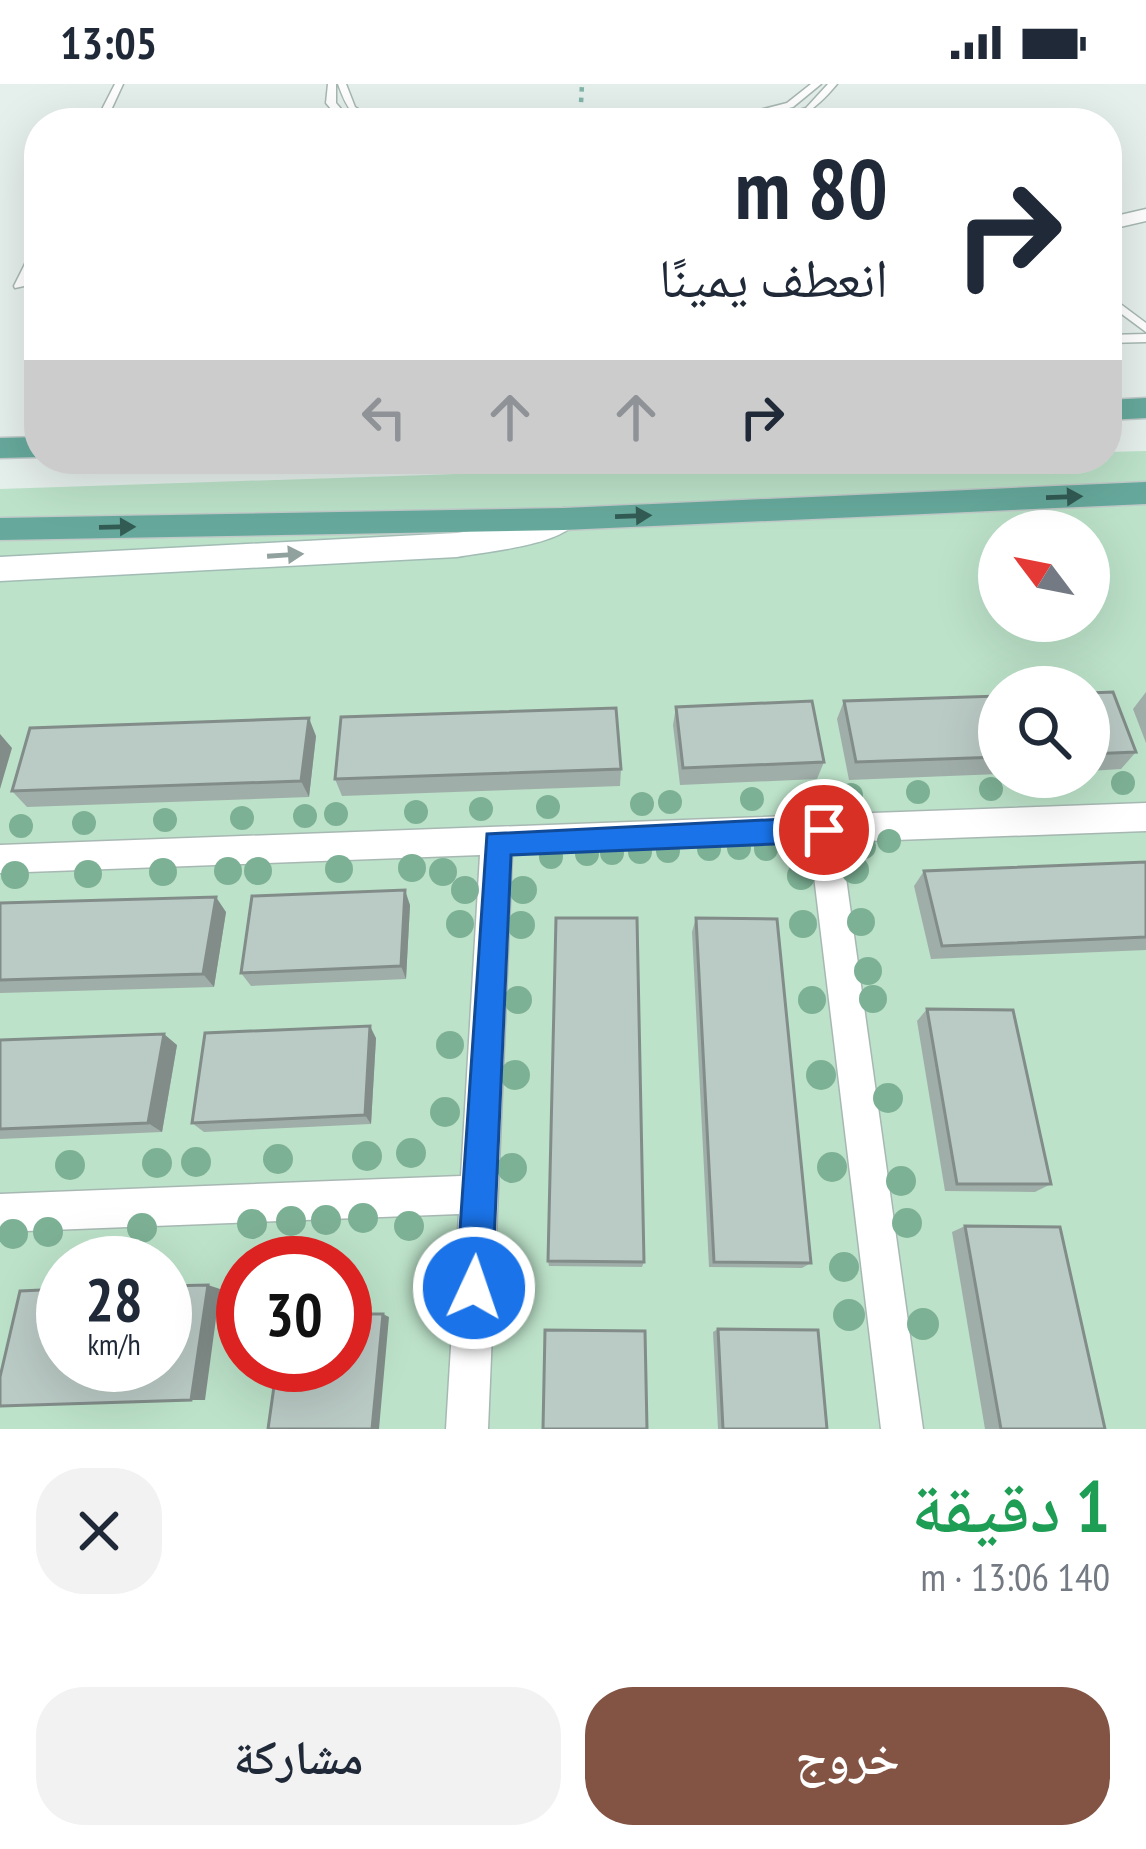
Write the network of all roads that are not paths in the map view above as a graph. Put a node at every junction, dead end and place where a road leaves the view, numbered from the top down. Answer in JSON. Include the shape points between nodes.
{"nodes":[{"id":1,"x":818,"y":84,"type":"edge"},
{"id":2,"x":833,"y":84,"type":"edge"},
{"id":3,"x":779,"y":108,"type":"edge"},
{"id":4,"x":811,"y":108,"type":"edge"},
{"id":5,"x":24,"y":276,"type":"edge"},
{"id":6,"x":19,"y":286,"type":"dead end"},
{"id":7,"x":1122,"y":309,"type":"edge"},
{"id":8,"x":1146,"y":328,"type":"edge"},
{"id":9,"x":1146,"y":494,"type":"edge"},
{"id":10,"x":564,"y":518,"type":"junction"},
{"id":11,"x":0,"y":529,"type":"edge"},
{"id":12,"x":0,"y":569,"type":"edge"},
{"id":13,"x":1146,"y":818,"type":"edge"},
{"id":14,"x":824,"y":830,"type":"junction"},
{"id":15,"x":497,"y":843,"type":"junction"},
{"id":16,"x":0,"y":859,"type":"edge"},
{"id":17,"x":479,"y":1194,"type":"junction"},
{"id":18,"x":0,"y":1213,"type":"edge"},
{"id":19,"x":466,"y":1429,"type":"edge"},
{"id":20,"x":902,"y":1429,"type":"edge"}],
"edges":[{"from":1,"to":3,"type":"lane"},
{"from":2,"to":4,"type":"lane"},
{"from":5,"to":6,"type":"lane"},
{"from":7,"to":8,"type":"lane"},
{"from":10,"to":9,"type":"main road","one_way":true},
{"from":11,"to":10,"type":"main road","one_way":true},
{"from":12,"to":10,"type":"street","one_way":true,"via":[[457,545]]},
{"from":13,"to":14,"type":"street"},
{"from":14,"to":15,"type":"street"},
{"from":14,"to":20,"type":"street"},
{"from":15,"to":16,"type":"street"},
{"from":15,"to":17,"type":"street"},
{"from":17,"to":18,"type":"street"},
{"from":17,"to":19,"type":"street"}]}
